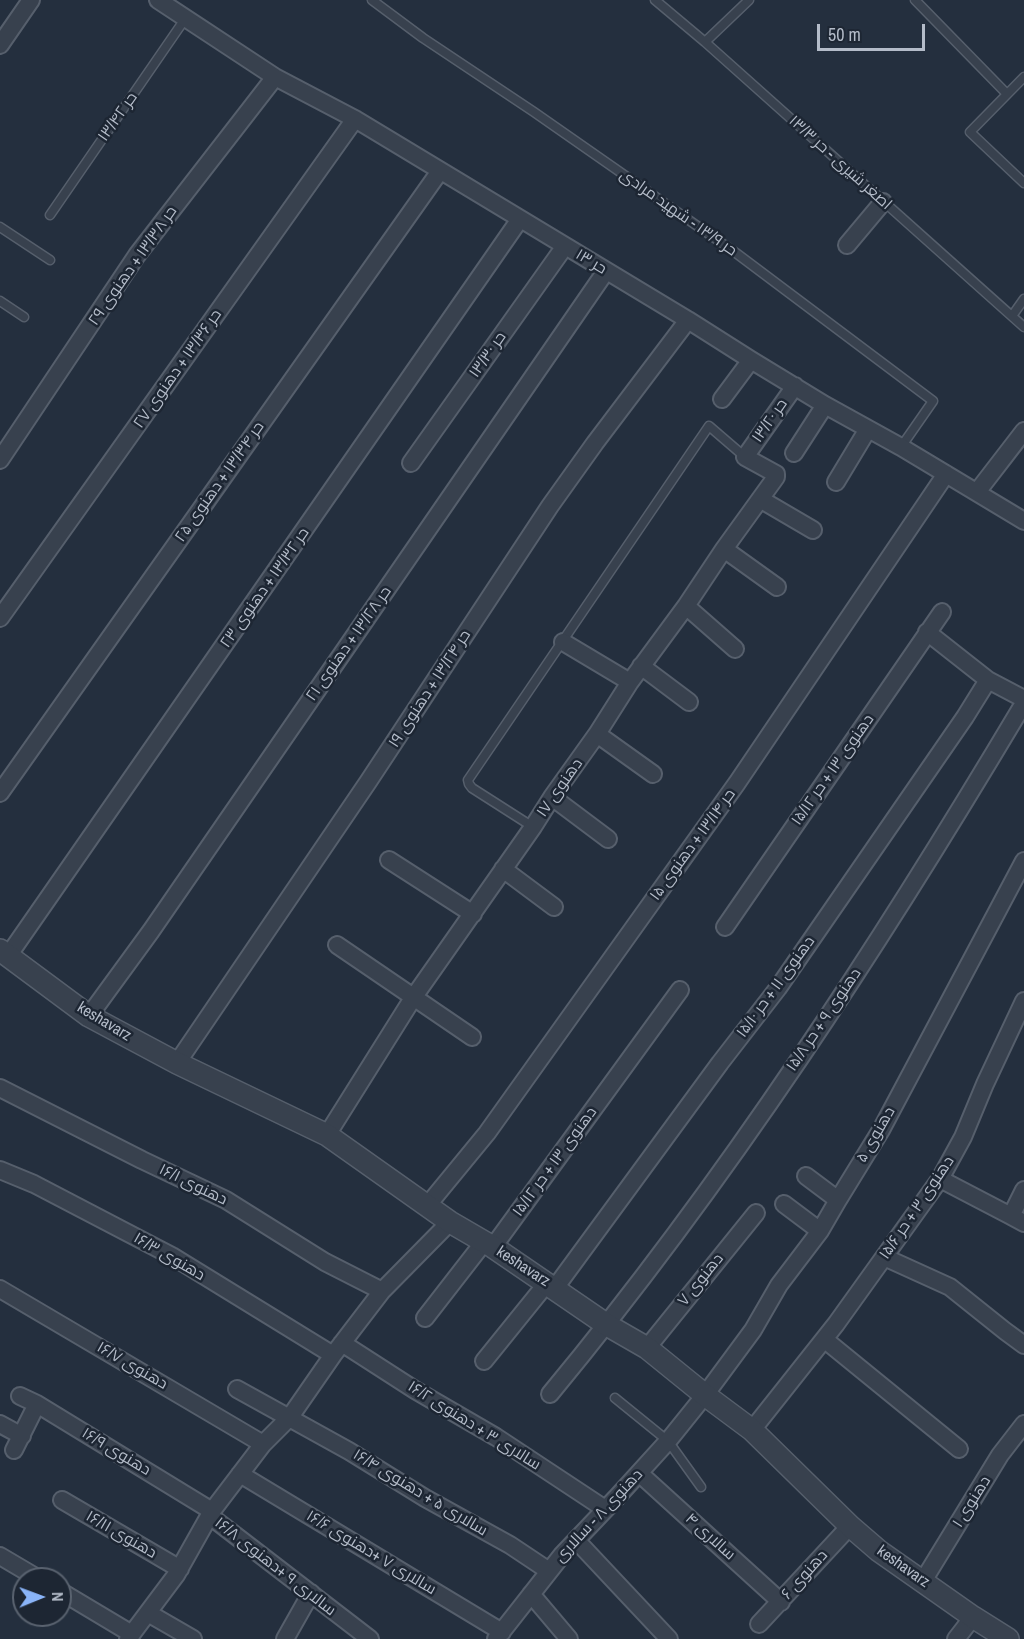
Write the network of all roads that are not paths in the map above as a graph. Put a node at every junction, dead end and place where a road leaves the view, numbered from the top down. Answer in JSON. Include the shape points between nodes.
{"nodes":[{"id":1,"x":31,"y":0,"type":"edge"},
{"id":2,"x":158,"y":0,"type":"edge"},
{"id":3,"x":372,"y":0,"type":"edge"},
{"id":4,"x":656,"y":0,"type":"edge"},
{"id":5,"x":749,"y":0,"type":"edge"},
{"id":6,"x":915,"y":0,"type":"edge"},
{"id":7,"x":185,"y":19,"type":"junction"},
{"id":8,"x":705,"y":42,"type":"junction"},
{"id":9,"x":0,"y":45,"type":"edge"},
{"id":10,"x":275,"y":77,"type":"junction"},
{"id":11,"x":1024,"y":77,"type":"edge"},
{"id":12,"x":1007,"y":94,"type":"junction"},
{"id":13,"x":355,"y":119,"type":"junction"},
{"id":14,"x":440,"y":171,"type":"junction"},
{"id":15,"x":1024,"y":183,"type":"edge"},
{"id":16,"x":883,"y":202,"type":"junction"},
{"id":17,"x":50,"y":214,"type":"dead end"},
{"id":18,"x":520,"y":219,"type":"junction"},
{"id":19,"x":0,"y":228,"type":"edge"},
{"id":20,"x":847,"y":245,"type":"dead end"},
{"id":21,"x":565,"y":246,"type":"junction"},
{"id":22,"x":50,"y":260,"type":"dead end"},
{"id":23,"x":606,"y":271,"type":"junction"},
{"id":24,"x":1024,"y":299,"type":"edge"},
{"id":25,"x":0,"y":301,"type":"edge"},
{"id":26,"x":1012,"y":316,"type":"junction"},
{"id":27,"x":24,"y":317,"type":"dead end"},
{"id":28,"x":688,"y":320,"type":"junction"},
{"id":29,"x":1024,"y":327,"type":"edge"},
{"id":30,"x":751,"y":360,"type":"junction"},
{"id":31,"x":795,"y":386,"type":"junction"},
{"id":32,"x":722,"y":399,"type":"dead end"},
{"id":33,"x":825,"y":405,"type":"junction"},
{"id":34,"x":868,"y":429,"type":"junction"},
{"id":35,"x":1024,"y":431,"type":"edge"},
{"id":36,"x":901,"y":447,"type":"junction"},
{"id":37,"x":794,"y":453,"type":"dead end"},
{"id":38,"x":745,"y":457,"type":"junction"},
{"id":39,"x":0,"y":460,"type":"edge"},
{"id":40,"x":411,"y":463,"type":"dead end"},
{"id":41,"x":946,"y":474,"type":"junction"},
{"id":42,"x":836,"y":482,"type":"dead end"},
{"id":43,"x":977,"y":492,"type":"junction"},
{"id":44,"x":760,"y":499,"type":"junction"},
{"id":45,"x":1024,"y":521,"type":"edge"},
{"id":46,"x":813,"y":530,"type":"dead end"},
{"id":47,"x":724,"y":549,"type":"junction"},
{"id":48,"x":777,"y":587,"type":"dead end"},
{"id":49,"x":686,"y":606,"type":"junction"},
{"id":50,"x":942,"y":612,"type":"dead end"},
{"id":51,"x":0,"y":618,"type":"edge"},
{"id":52,"x":927,"y":632,"type":"junction"},
{"id":53,"x":563,"y":642,"type":"junction"},
{"id":54,"x":735,"y":649,"type":"dead end"},
{"id":55,"x":641,"y":666,"type":"junction"},
{"id":56,"x":988,"y":680,"type":"junction"},
{"id":57,"x":630,"y":682,"type":"junction"},
{"id":58,"x":1024,"y":701,"type":"edge"},
{"id":59,"x":689,"y":702,"type":"dead end"},
{"id":60,"x":597,"y":734,"type":"junction"},
{"id":61,"x":653,"y":774,"type":"dead end"},
{"id":62,"x":0,"y":793,"type":"edge"},
{"id":63,"x":552,"y":797,"type":"junction"},
{"id":64,"x":533,"y":827,"type":"junction"},
{"id":65,"x":608,"y":839,"type":"dead end"},
{"id":66,"x":389,"y":860,"type":"dead end"},
{"id":67,"x":1024,"y":861,"type":"edge"},
{"id":68,"x":503,"y":870,"type":"junction"},
{"id":69,"x":554,"y":908,"type":"dead end"},
{"id":70,"x":473,"y":914,"type":"junction"},
{"id":71,"x":725,"y":927,"type":"dead end"},
{"id":72,"x":337,"y":945,"type":"dead end"},
{"id":73,"x":4,"y":956,"type":"edge"},
{"id":74,"x":680,"y":990,"type":"dead end"},
{"id":75,"x":413,"y":998,"type":"junction"},
{"id":76,"x":1024,"y":1001,"type":"edge"},
{"id":77,"x":89,"y":1016,"type":"junction"},
{"id":78,"x":472,"y":1037,"type":"dead end"},
{"id":79,"x":177,"y":1063,"type":"junction"},
{"id":80,"x":0,"y":1088,"type":"edge"},
{"id":81,"x":327,"y":1135,"type":"junction"},
{"id":82,"x":0,"y":1170,"type":"edge"},
{"id":83,"x":806,"y":1176,"type":"dead end"},
{"id":84,"x":940,"y":1179,"type":"junction"},
{"id":85,"x":1024,"y":1190,"type":"edge"},
{"id":86,"x":838,"y":1200,"type":"junction"},
{"id":87,"x":784,"y":1204,"type":"dead end"},
{"id":88,"x":427,"y":1206,"type":"junction"},
{"id":89,"x":756,"y":1213,"type":"dead end"},
{"id":90,"x":1018,"y":1220,"type":"edge"},
{"id":91,"x":450,"y":1222,"type":"junction"},
{"id":92,"x":820,"y":1231,"type":"junction"},
{"id":93,"x":489,"y":1244,"type":"junction"},
{"id":94,"x":884,"y":1257,"type":"junction"},
{"id":95,"x":551,"y":1285,"type":"junction"},
{"id":96,"x":0,"y":1289,"type":"edge"},
{"id":97,"x":382,"y":1291,"type":"junction"},
{"id":98,"x":425,"y":1318,"type":"dead end"},
{"id":99,"x":607,"y":1325,"type":"junction"},
{"id":100,"x":824,"y":1339,"type":"junction"},
{"id":101,"x":1024,"y":1345,"type":"edge"},
{"id":102,"x":647,"y":1348,"type":"junction"},
{"id":103,"x":337,"y":1349,"type":"junction"},
{"id":104,"x":484,"y":1361,"type":"dead end"},
{"id":105,"x":237,"y":1389,"type":"dead end"},
{"id":106,"x":550,"y":1394,"type":"dead end"},
{"id":107,"x":705,"y":1395,"type":"junction"},
{"id":108,"x":20,"y":1396,"type":"dead end"},
{"id":109,"x":615,"y":1398,"type":"dead end"},
{"id":110,"x":37,"y":1404,"type":"junction"},
{"id":111,"x":290,"y":1417,"type":"junction"},
{"id":112,"x":0,"y":1424,"type":"edge"},
{"id":113,"x":1024,"y":1424,"type":"edge"},
{"id":114,"x":752,"y":1430,"type":"junction"},
{"id":115,"x":668,"y":1441,"type":"junction"},
{"id":116,"x":263,"y":1444,"type":"junction"},
{"id":117,"x":959,"y":1449,"type":"dead end"},
{"id":118,"x":639,"y":1473,"type":"junction"},
{"id":119,"x":240,"y":1474,"type":"junction"},
{"id":120,"x":701,"y":1488,"type":"dead end"},
{"id":121,"x":62,"y":1500,"type":"dead end"},
{"id":122,"x":605,"y":1509,"type":"junction"},
{"id":123,"x":211,"y":1513,"type":"junction"},
{"id":124,"x":850,"y":1526,"type":"junction"},
{"id":125,"x":576,"y":1540,"type":"junction"},
{"id":126,"x":0,"y":1556,"type":"edge"},
{"id":127,"x":19,"y":1567,"type":"edge"},
{"id":128,"x":180,"y":1569,"type":"junction"},
{"id":129,"x":549,"y":1571,"type":"junction"},
{"id":130,"x":923,"y":1581,"type":"junction"},
{"id":131,"x":311,"y":1593,"type":"junction"},
{"id":132,"x":531,"y":1594,"type":"junction"},
{"id":133,"x":72,"y":1600,"type":"edge"},
{"id":134,"x":781,"y":1602,"type":"junction"},
{"id":135,"x":148,"y":1613,"type":"junction"},
{"id":136,"x":973,"y":1617,"type":"junction"},
{"id":137,"x":759,"y":1624,"type":"dead end"},
{"id":138,"x":499,"y":1635,"type":"edge"},
{"id":139,"x":130,"y":1636,"type":"edge"},
{"id":140,"x":193,"y":1639,"type":"edge"},
{"id":141,"x":285,"y":1639,"type":"edge"},
{"id":142,"x":370,"y":1639,"type":"edge"},
{"id":143,"x":569,"y":1639,"type":"edge"},
{"id":144,"x":669,"y":1639,"type":"edge"},
{"id":145,"x":957,"y":1639,"type":"edge"},
{"id":146,"x":1008,"y":1639,"type":"edge"}],
"edges":[{"from":1,"to":9,"type":"street"},
{"from":2,"to":7,"type":"street","name":"حر ۱۳"},
{"from":3,"to":36,"type":"lane","name":"حر ۱۳/۹ - شهید مرادی","via":[[736,253],[933,401]]},
{"from":4,"to":8,"type":"lane","name":"اصغر شیری - حر ۱۳/۳"},
{"from":5,"to":8,"type":"lane"},
{"from":6,"to":12,"type":"lane"},
{"from":7,"to":10,"type":"street","name":"حر ۱۳"},
{"from":7,"to":17,"type":"lane","name":"حر ۱۳/۴۲"},
{"from":8,"to":16,"type":"lane","name":"اصغر شیری - حر ۱۳/۳"},
{"from":10,"to":13,"type":"street","name":"حر ۱۳"},
{"from":10,"to":39,"type":"street","name":"حر ۱۳/۳۸ + دهنوی ۲۹","via":[[137,255]]},
{"from":11,"to":12,"type":"lane"},
{"from":12,"to":15,"type":"lane","via":[[970,132]]},
{"from":13,"to":14,"type":"street","name":"حر ۱۳"},
{"from":13,"to":51,"type":"street","name":"حر ۱۳/۳۶ + دهنوی ۲۷"},
{"from":14,"to":18,"type":"street","name":"حر ۱۳"},
{"from":14,"to":62,"type":"street","name":"حر ۱۳/۳۴ + دهنوی ۲۵"},
{"from":16,"to":20,"type":"street"},
{"from":16,"to":26,"type":"lane","name":"اصغر شیری - حر ۱۳/۳"},
{"from":18,"to":21,"type":"street","name":"حر ۱۳"},
{"from":18,"to":73,"type":"street","name":"حر ۱۳/۳۲ + دهنوی ۲۳"},
{"from":19,"to":22,"type":"lane"},
{"from":21,"to":23,"type":"street","name":"حر ۱۳"},
{"from":21,"to":40,"type":"street","name":"حر ۱۳/۳۰"},
{"from":23,"to":28,"type":"street","name":"حر ۱۳"},
{"from":23,"to":77,"type":"street","name":"حر ۱۳/۲۸ + دهنوی ۲۱"},
{"from":24,"to":26,"type":"lane"},
{"from":25,"to":27,"type":"lane"},
{"from":26,"to":29,"type":"lane","name":"اصغر شیری - حر ۱۳/۳"},
{"from":28,"to":30,"type":"street","name":"حر ۱۳"},
{"from":28,"to":79,"type":"street","name":"حر ۱۳/۲۴ + دهنوی ۱۹","via":[[550,507]]},
{"from":30,"to":31,"type":"street","name":"حر ۱۳"},
{"from":30,"to":32,"type":"street"},
{"from":31,"to":33,"type":"street","name":"حر ۱۳"},
{"from":31,"to":38,"type":"street","name":"حر ۱۳/۲۰"},
{"from":33,"to":34,"type":"street","name":"حر ۱۳"},
{"from":33,"to":37,"type":"street"},
{"from":34,"to":36,"type":"street","name":"حر ۱۳"},
{"from":34,"to":42,"type":"street"},
{"from":35,"to":43,"type":"street"},
{"from":36,"to":41,"type":"street","name":"حر ۱۳"},
{"from":38,"to":44,"type":"street","name":"دهنوی ۱۷","via":[[776,474]]},
{"from":38,"to":53,"type":"lane","via":[[709,426]]},
{"from":41,"to":43,"type":"street","name":"حر ۱۳"},
{"from":41,"to":88,"type":"street","name":"حر ۱۳/۱۴ + دهنوی ۱۵","via":[[737,783],[487,1133]]},
{"from":43,"to":45,"type":"street","name":"حر ۱۳"},
{"from":44,"to":46,"type":"street"},
{"from":44,"to":47,"type":"street","name":"دهنوی ۱۷"},
{"from":47,"to":48,"type":"street"},
{"from":47,"to":49,"type":"street","name":"دهنوی ۱۷"},
{"from":49,"to":54,"type":"street"},
{"from":49,"to":55,"type":"street","name":"دهنوی ۱۷"},
{"from":50,"to":52,"type":"street","name":"دهنوی ۱۳ + حر ۱۵/۱۲"},
{"from":52,"to":56,"type":"street"},
{"from":52,"to":71,"type":"street","name":"دهنوی ۱۳ + حر ۱۵/۱۲"},
{"from":53,"to":57,"type":"street"},
{"from":53,"to":64,"type":"lane","via":[[468,780],[472,788]]},
{"from":55,"to":57,"type":"street","name":"دهنوی ۱۷"},
{"from":55,"to":59,"type":"street"},
{"from":56,"to":58,"type":"street"},
{"from":56,"to":95,"type":"street","name":"دهنوی ۱۱ + حر ۱۵/۱۰","via":[[778,988]]},
{"from":57,"to":60,"type":"street","name":"دهنوی ۱۷"},
{"from":58,"to":99,"type":"street","name":"دهنوی ۹ + حر ۱۵/۸","via":[[957,816],[823,1024],[728,1162]]},
{"from":60,"to":61,"type":"street"},
{"from":60,"to":63,"type":"street","name":"دهنوی ۱۷"},
{"from":63,"to":64,"type":"street","name":"دهنوی ۱۷"},
{"from":63,"to":65,"type":"street"},
{"from":64,"to":68,"type":"street","name":"دهنوی ۱۷"},
{"from":66,"to":70,"type":"street"},
{"from":67,"to":86,"type":"street","name":"دهنوی ۵","via":[[880,1130]]},
{"from":68,"to":69,"type":"street"},
{"from":68,"to":70,"type":"street","name":"دهنوی ۱۷"},
{"from":70,"to":75,"type":"street","name":"دهنوی ۱۷"},
{"from":72,"to":75,"type":"street"},
{"from":73,"to":77,"type":"street","name":"keshavarz"},
{"from":74,"to":93,"type":"street","name":"دهنوی ۱۳ + حر ۱۵/۱۲"},
{"from":75,"to":78,"type":"street"},
{"from":75,"to":81,"type":"street","name":"دهنوی ۱۷"},
{"from":76,"to":84,"type":"street","name":"دهنوی ۳ + حر ۱۵/۶"},
{"from":77,"to":79,"type":"street","name":"keshavarz"},
{"from":79,"to":81,"type":"street","name":"keshavarz"},
{"from":80,"to":97,"type":"street","name":"دهنوی ۱۶/۱","via":[[226,1200],[325,1262]]},
{"from":81,"to":88,"type":"street","name":"keshavarz"},
{"from":82,"to":103,"type":"street","name":"دهنوی ۱۶/۳","via":[[172,1256]]},
{"from":83,"to":86,"type":"street"},
{"from":84,"to":90,"type":"street"},
{"from":84,"to":94,"type":"street","name":"دهنوی ۳ + حر ۱۵/۶"},
{"from":85,"to":90,"type":"street"},
{"from":86,"to":92,"type":"street","name":"دهنوی ۵"},
{"from":87,"to":92,"type":"street"},
{"from":88,"to":91,"type":"street","name":"keshavarz"},
{"from":89,"to":102,"type":"street","name":"دهنوی ۷"},
{"from":91,"to":93,"type":"street","name":"keshavarz"},
{"from":91,"to":97,"type":"street"},
{"from":92,"to":107,"type":"street","name":"دهنوی ۵"},
{"from":93,"to":95,"type":"street","name":"keshavarz"},
{"from":93,"to":98,"type":"street","name":"دهنوی ۱۳ + حر ۱۵/۱۲"},
{"from":94,"to":100,"type":"street","name":"دهنوی ۳ + حر ۱۵/۶"},
{"from":94,"to":101,"type":"street","via":[[950,1287]]},
{"from":95,"to":99,"type":"street","name":"keshavarz"},
{"from":95,"to":104,"type":"street","name":"دهنوی ۱۱ + حر ۱۵/۱۰"},
{"from":96,"to":116,"type":"street","name":"دهنوی ۱۶/۷"},
{"from":97,"to":103,"type":"street"},
{"from":99,"to":102,"type":"street","name":"keshavarz"},
{"from":99,"to":106,"type":"street","name":"دهنوی ۹ + حر ۱۵/۸"},
{"from":100,"to":114,"type":"street","name":"دهنوی ۳ + حر ۱۵/۶"},
{"from":100,"to":117,"type":"street"},
{"from":102,"to":107,"type":"street","name":"keshavarz"},
{"from":103,"to":111,"type":"street"},
{"from":103,"to":122,"type":"street","name":"سالاری ۳ + دهنوی ۱۶/۲","via":[[496,1437]]},
{"from":105,"to":111,"type":"street","name":"سالاری ۵ + دهنوی ۱۶/۴"},
{"from":107,"to":114,"type":"street","name":"keshavarz"},
{"from":107,"to":115,"type":"street","name":"دهنوی ۸ - سالاری"},
{"from":108,"to":110,"type":"street","name":"دهنوی ۱۶/۹"},
{"from":109,"to":115,"type":"lane"},
{"from":110,"to":112,"type":"street","via":[[18,1443]]},
{"from":110,"to":123,"type":"street","name":"دهنوی ۱۶/۹"},
{"from":111,"to":116,"type":"street"},
{"from":111,"to":129,"type":"street","name":"سالاری ۵ + دهنوی ۱۶/۴"},
{"from":113,"to":130,"type":"street","name":"دهنوی ۱","via":[[1000,1455]]},
{"from":114,"to":124,"type":"street","name":"keshavarz"},
{"from":115,"to":118,"type":"street","name":"دهنوی ۸ - سالاری"},
{"from":115,"to":120,"type":"lane"},
{"from":116,"to":119,"type":"street"},
{"from":118,"to":122,"type":"street","name":"دهنوی ۸ - سالاری"},
{"from":118,"to":134,"type":"street","name":"سالاری ۴"},
{"from":119,"to":123,"type":"street"},
{"from":119,"to":138,"type":"street","name":"سالاری ۷ +دهنوی ۱۶/۶"},
{"from":121,"to":128,"type":"street","name":"دهنوی ۱۶/۱۱"},
{"from":122,"to":125,"type":"street","name":"دهنوی ۸ - سالاری"},
{"from":123,"to":128,"type":"street"},
{"from":123,"to":131,"type":"street","name":"سالاری ۹ +دهنوی ۱۶/۸"},
{"from":124,"to":130,"type":"street","name":"keshavarz"},
{"from":124,"to":134,"type":"street","name":"دهنوی ۶"},
{"from":125,"to":129,"type":"street","name":"دهنوی ۸ - سالاری"},
{"from":125,"to":144,"type":"street"},
{"from":126,"to":127,"type":"street"},
{"from":128,"to":135,"type":"street"},
{"from":129,"to":132,"type":"street","name":"دهنوی ۸ - سالاری"},
{"from":130,"to":136,"type":"street","name":"keshavarz"},
{"from":131,"to":141,"type":"street"},
{"from":131,"to":142,"type":"street","name":"سالاری ۹ +دهنوی ۱۶/۸"},
{"from":132,"to":138,"type":"street","name":"دهنوی ۸ - سالاری"},
{"from":132,"to":143,"type":"street"},
{"from":133,"to":139,"type":"street"},
{"from":134,"to":137,"type":"street","name":"دهنوی ۶"},
{"from":135,"to":139,"type":"street"},
{"from":135,"to":140,"type":"street"},
{"from":136,"to":145,"type":"street"},
{"from":136,"to":146,"type":"street","name":"keshavarz"}]}
